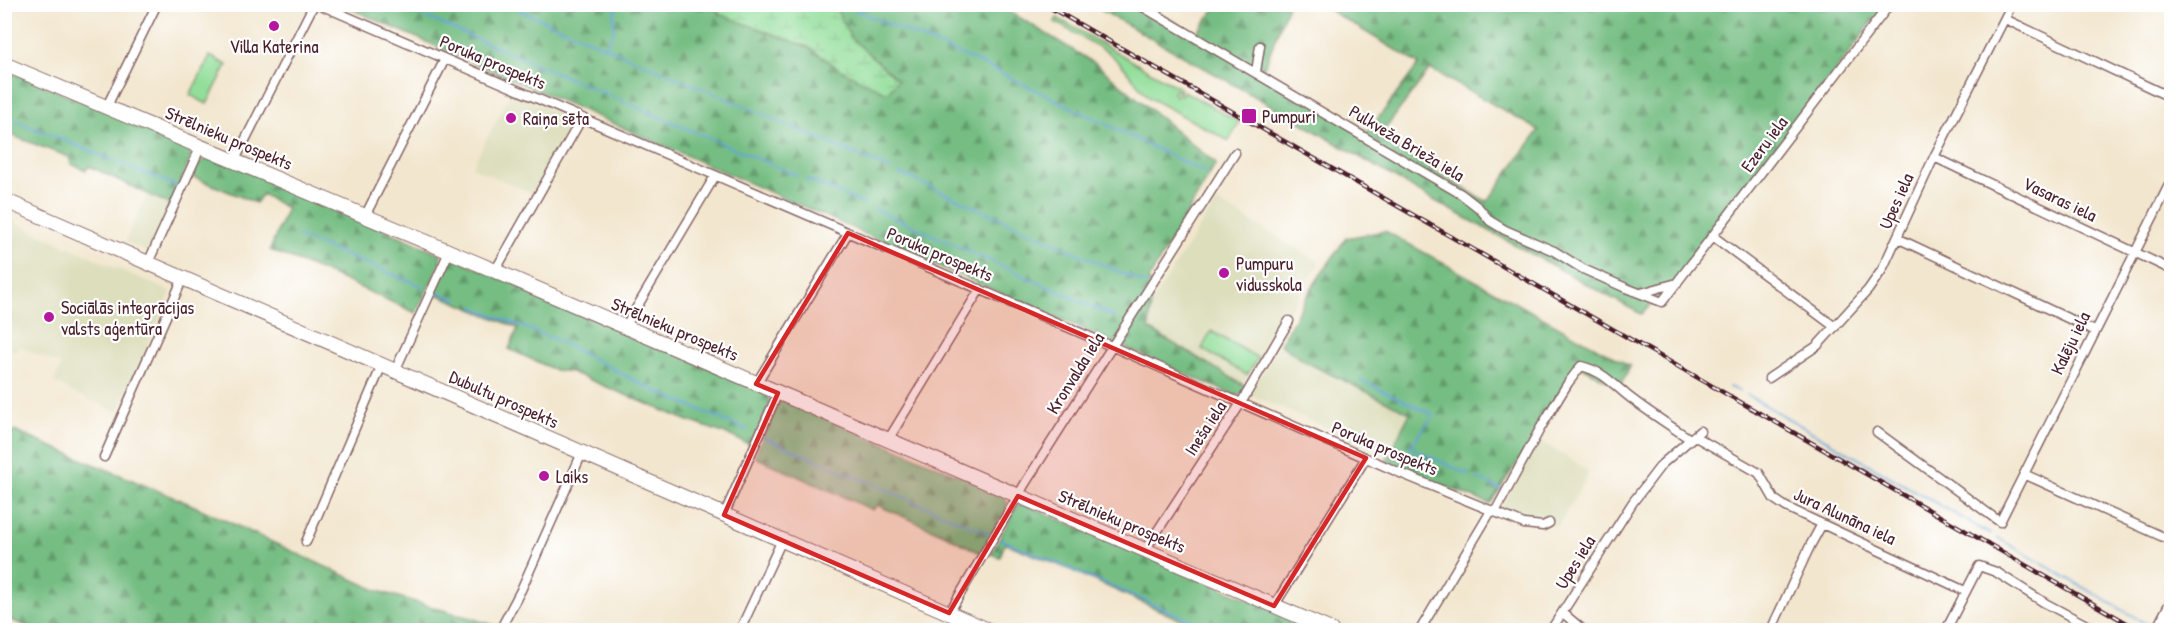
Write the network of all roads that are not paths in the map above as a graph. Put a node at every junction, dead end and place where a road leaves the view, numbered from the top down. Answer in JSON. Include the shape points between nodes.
{"nodes":[{"id":1,"x":157,"y":4,"type":"edge"},
{"id":2,"x":316,"y":4,"type":"edge"},
{"id":3,"x":1138,"y":4,"type":"edge"},
{"id":4,"x":1890,"y":4,"type":"edge"},
{"id":5,"x":2012,"y":4,"type":"edge"},
{"id":6,"x":2005,"y":19,"type":"junction"},
{"id":7,"x":1260,"y":46,"type":"dead end"},
{"id":8,"x":445,"y":59,"type":"junction"},
{"id":9,"x":4,"y":64,"type":"edge"},
{"id":10,"x":1256,"y":72,"type":"junction"},
{"id":11,"x":2172,"y":98,"type":"edge"},
{"id":12,"x":107,"y":106,"type":"junction"},
{"id":13,"x":582,"y":118,"type":"junction"},
{"id":14,"x":201,"y":146,"type":"junction"},
{"id":15,"x":1234,"y":153,"type":"dead end"},
{"id":16,"x":1934,"y":157,"type":"junction"},
{"id":17,"x":235,"y":160,"type":"junction"},
{"id":18,"x":715,"y":176,"type":"junction"},
{"id":19,"x":2172,"y":179,"type":"edge"},
{"id":20,"x":4,"y":200,"type":"edge"},
{"id":21,"x":365,"y":216,"type":"junction"},
{"id":22,"x":848,"y":233,"type":"junction"},
{"id":23,"x":1714,"y":237,"type":"junction"},
{"id":24,"x":1898,"y":238,"type":"junction"},
{"id":25,"x":449,"y":252,"type":"junction"},
{"id":26,"x":2134,"y":252,"type":"junction"},
{"id":27,"x":148,"y":263,"type":"junction"},
{"id":28,"x":2172,"y":270,"type":"edge"},
{"id":29,"x":495,"y":271,"type":"junction"},
{"id":30,"x":183,"y":278,"type":"junction"},
{"id":31,"x":1677,"y":284,"type":"junction"},
{"id":32,"x":980,"y":289,"type":"junction"},
{"id":33,"x":1641,"y":293,"type":"junction"},
{"id":34,"x":1662,"y":302,"type":"joint"},
{"id":35,"x":1289,"y":321,"type":"dead end"},
{"id":36,"x":625,"y":327,"type":"junction"},
{"id":37,"x":1835,"y":327,"type":"junction"},
{"id":38,"x":2095,"y":331,"type":"junction"},
{"id":39,"x":1112,"y":346,"type":"junction"},
{"id":40,"x":382,"y":365,"type":"junction"},
{"id":41,"x":395,"y":371,"type":"junction"},
{"id":42,"x":1769,"y":378,"type":"dead end"},
{"id":43,"x":756,"y":384,"type":"junction"},
{"id":44,"x":778,"y":393,"type":"junction"},
{"id":45,"x":1241,"y":403,"type":"junction"},
{"id":46,"x":1877,"y":432,"type":"dead end"},
{"id":47,"x":1694,"y":435,"type":"junction"},
{"id":48,"x":888,"y":440,"type":"junction"},
{"id":49,"x":582,"y":453,"type":"junction"},
{"id":50,"x":104,"y":457,"type":"dead end"},
{"id":51,"x":1365,"y":458,"type":"junction"},
{"id":52,"x":2024,"y":474,"type":"junction"},
{"id":53,"x":1018,"y":496,"type":"junction"},
{"id":54,"x":1493,"y":511,"type":"junction"},
{"id":55,"x":724,"y":515,"type":"junction"},
{"id":56,"x":1549,"y":523,"type":"dead end"},
{"id":57,"x":1822,"y":524,"type":"junction"},
{"id":58,"x":782,"y":540,"type":"junction"},
{"id":59,"x":2172,"y":541,"type":"edge"},
{"id":60,"x":306,"y":542,"type":"dead end"},
{"id":61,"x":1145,"y":550,"type":"junction"},
{"id":62,"x":1965,"y":591,"type":"junction"},
{"id":63,"x":2172,"y":603,"type":"edge"},
{"id":64,"x":1274,"y":606,"type":"junction"},
{"id":65,"x":1563,"y":613,"type":"junction"},
{"id":66,"x":949,"y":614,"type":"junction"},
{"id":67,"x":982,"y":629,"type":"edge"},
{"id":68,"x":500,"y":630,"type":"edge"},
{"id":69,"x":740,"y":630,"type":"edge"},
{"id":70,"x":1331,"y":630,"type":"edge"},
{"id":71,"x":1420,"y":630,"type":"edge"},
{"id":72,"x":1551,"y":630,"type":"edge"},
{"id":73,"x":1583,"y":630,"type":"edge"},
{"id":74,"x":1771,"y":630,"type":"edge"},
{"id":75,"x":1946,"y":630,"type":"edge"},
{"id":76,"x":2096,"y":630,"type":"edge"},
{"id":77,"x":2158,"y":630,"type":"edge"}],
"edges":[{"from":1,"to":12,"type":"street"},
{"from":2,"to":8,"type":"street","name":"Poruka prospekts"},
{"from":2,"to":17,"type":"street"},
{"from":3,"to":10,"type":"street","name":"Pulkveža Brieža iela"},
{"from":4,"to":23,"type":"street","name":"Ezeru iela"},
{"from":5,"to":6,"type":"street","name":"Upes iela"},
{"from":6,"to":11,"type":"street"},
{"from":6,"to":16,"type":"street","name":"Upes iela"},
{"from":7,"to":10,"type":"street"},
{"from":8,"to":13,"type":"street","name":"Poruka prospekts"},
{"from":8,"to":21,"type":"street"},
{"from":9,"to":12,"type":"main road","name":"Strēlnieku prospekts"},
{"from":10,"to":33,"type":"street","name":"Pulkveža Brieža iela","via":[[1461,194],[1505,230]]},
{"from":12,"to":14,"type":"main road","name":"Strēlnieku prospekts"},
{"from":13,"to":18,"type":"street","name":"Poruka prospekts"},
{"from":13,"to":29,"type":"street"},
{"from":14,"to":17,"type":"main road","name":"Strēlnieku prospekts"},
{"from":14,"to":27,"type":"street"},
{"from":15,"to":39,"type":"street","name":"Kronvalda iela"},
{"from":16,"to":24,"type":"street","name":"Upes iela"},
{"from":16,"to":26,"type":"street","name":"Vasaras iela"},
{"from":17,"to":21,"type":"main road","name":"Strēlnieku prospekts"},
{"from":18,"to":22,"type":"street","name":"Poruka prospekts"},
{"from":18,"to":36,"type":"street"},
{"from":19,"to":26,"type":"street","name":"Kalēju iela"},
{"from":20,"to":27,"type":"main road","name":"Dubultu prospekts"},
{"from":21,"to":25,"type":"main road","name":"Strēlnieku prospekts"},
{"from":22,"to":32,"type":"street","name":"Poruka prospekts"},
{"from":22,"to":43,"type":"street"},
{"from":23,"to":31,"type":"street","name":"Ezeru iela"},
{"from":23,"to":37,"type":"street"},
{"from":24,"to":37,"type":"street","name":"Upes iela","via":[[1877,277]]},
{"from":24,"to":38,"type":"street"},
{"from":25,"to":29,"type":"main road","name":"Strēlnieku prospekts"},
{"from":25,"to":41,"type":"street"},
{"from":26,"to":28,"type":"street","name":"Vasaras iela"},
{"from":26,"to":38,"type":"street","name":"Kalēju iela"},
{"from":27,"to":30,"type":"main road","name":"Dubultu prospekts"},
{"from":29,"to":36,"type":"main road","name":"Strēlnieku prospekts"},
{"from":30,"to":40,"type":"main road","name":"Dubultu prospekts"},
{"from":30,"to":50,"type":"street"},
{"from":31,"to":33,"type":"street"},
{"from":31,"to":34,"type":"street","name":"Ezeru iela"},
{"from":32,"to":39,"type":"street","name":"Poruka prospekts"},
{"from":32,"to":48,"type":"street"},
{"from":33,"to":34,"type":"street","name":"Pulkveža Brieža iela"},
{"from":35,"to":45,"type":"street","name":"Ineša iela"},
{"from":36,"to":43,"type":"main road","name":"Strēlnieku prospekts"},
{"from":37,"to":42,"type":"street","name":"Upes iela","via":[[1817,346]]},
{"from":38,"to":52,"type":"street","name":"Kalēju iela"},
{"from":39,"to":45,"type":"street","name":"Poruka prospekts"},
{"from":39,"to":53,"type":"street","name":"Kronvalda iela"},
{"from":40,"to":41,"type":"main road","name":"Dubultu prospekts"},
{"from":40,"to":60,"type":"street"},
{"from":41,"to":49,"type":"main road","name":"Dubultu prospekts"},
{"from":43,"to":44,"type":"main road","name":"Strēlnieku prospekts"},
{"from":44,"to":48,"type":"main road","name":"Strēlnieku prospekts"},
{"from":44,"to":55,"type":"street"},
{"from":45,"to":51,"type":"street","name":"Poruka prospekts"},
{"from":45,"to":61,"type":"street","name":"Ineša iela"},
{"from":46,"to":52,"type":"street","name":"Kalēju iela","via":[[2000,522]]},
{"from":47,"to":54,"type":"street","name":"Jura Alunāna iela","via":[[1628,396],[1594,369],[1581,366]]},
{"from":47,"to":57,"type":"street","name":"Jura Alunāna iela","via":[[1760,473],[1774,500]]},
{"from":47,"to":65,"type":"street","name":"Upes iela","via":[[1662,464],[1633,502]]},
{"from":48,"to":53,"type":"main road","name":"Strēlnieku prospekts"},
{"from":49,"to":55,"type":"main road","name":"Dubultu prospekts"},
{"from":49,"to":68,"type":"street"},
{"from":51,"to":54,"type":"street","name":"Poruka prospekts"},
{"from":51,"to":64,"type":"street"},
{"from":52,"to":59,"type":"street"},
{"from":53,"to":61,"type":"main road","name":"Strēlnieku prospekts"},
{"from":53,"to":66,"type":"street","name":"Kronvalda iela"},
{"from":54,"to":56,"type":"street","name":"Poruka prospekts","via":[[1531,526]]},
{"from":54,"to":71,"type":"street"},
{"from":55,"to":58,"type":"main road","name":"Dubultu prospekts"},
{"from":57,"to":62,"type":"street","name":"Jura Alunāna iela"},
{"from":57,"to":74,"type":"street"},
{"from":58,"to":66,"type":"main road","name":"Dubultu prospekts"},
{"from":58,"to":69,"type":"street"},
{"from":61,"to":64,"type":"main road","name":"Strēlnieku prospekts"},
{"from":62,"to":75,"type":"street"},
{"from":62,"to":76,"type":"street","via":[[1979,566]]},
{"from":63,"to":77,"type":"main road"},
{"from":64,"to":70,"type":"main road","name":"Strēlnieku prospekts"},
{"from":65,"to":72,"type":"street","name":"Upes iela"},
{"from":65,"to":73,"type":"street"},
{"from":66,"to":67,"type":"main road","name":"Dubultu prospekts"}]}
